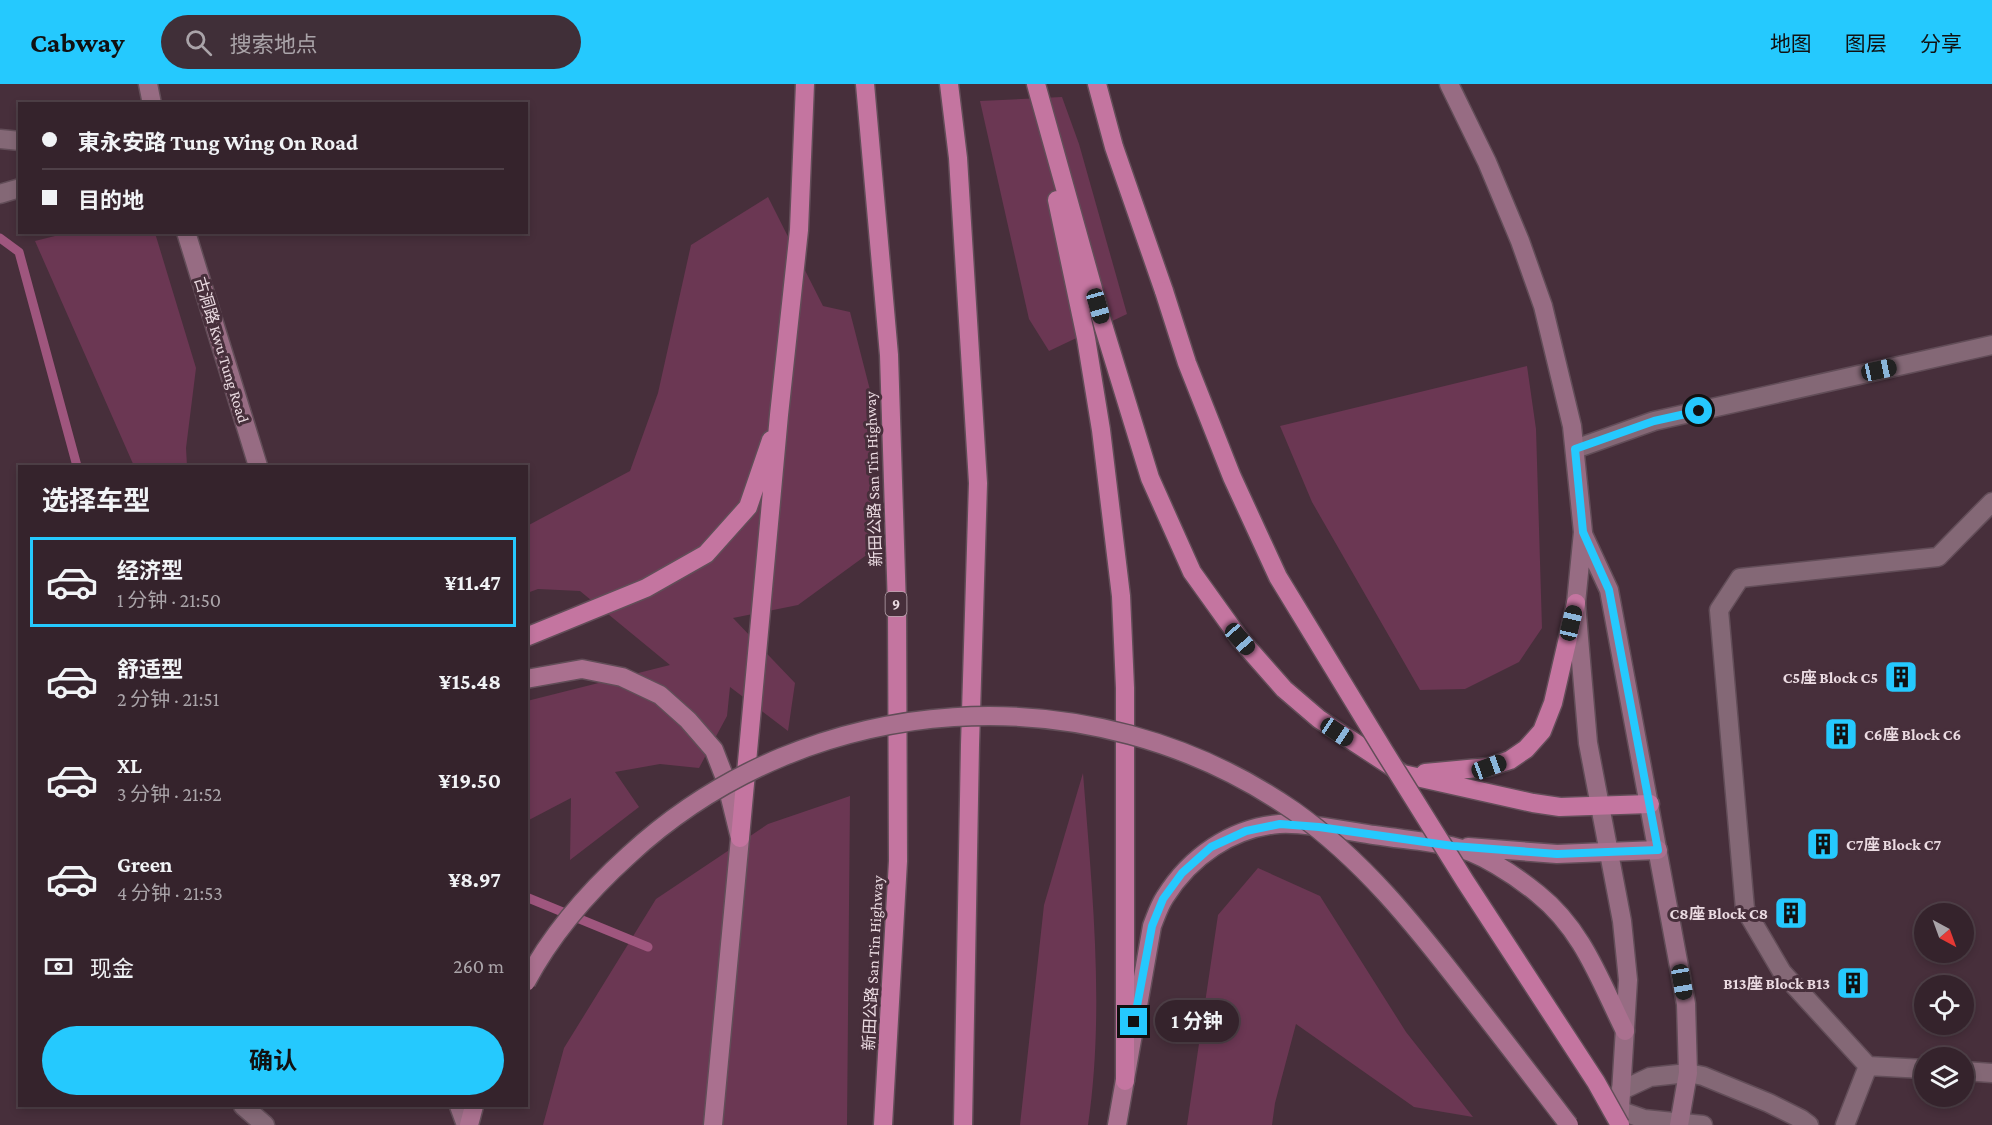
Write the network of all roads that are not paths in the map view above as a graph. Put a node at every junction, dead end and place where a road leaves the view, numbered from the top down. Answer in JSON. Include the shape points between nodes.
{"nodes":[{"id":1,"x":148,"y":84,"type":"edge"},
{"id":2,"x":806,"y":84,"type":"edge"},
{"id":3,"x":865,"y":84,"type":"edge"},
{"id":4,"x":949,"y":84,"type":"edge"},
{"id":5,"x":1034,"y":84,"type":"edge"},
{"id":6,"x":1097,"y":84,"type":"edge"},
{"id":7,"x":1449,"y":84,"type":"edge"},
{"id":8,"x":152,"y":102,"type":"edge"},
{"id":9,"x":0,"y":139,"type":"edge"},
{"id":10,"x":18,"y":141,"type":"edge"},
{"id":11,"x":18,"y":189,"type":"edge"},
{"id":12,"x":0,"y":194,"type":"edge"},
{"id":13,"x":187,"y":234,"type":"edge"},
{"id":14,"x":1992,"y":345,"type":"edge"},
{"id":15,"x":780,"y":415,"type":"junction"},
{"id":16,"x":1575,"y":449,"type":"junction"},
{"id":17,"x":258,"y":465,"type":"edge"},
{"id":18,"x":1992,"y":502,"type":"edge"},
{"id":19,"x":1583,"y":532,"type":"junction"},
{"id":20,"x":1576,"y":603,"type":"junction"},
{"id":21,"x":528,"y":636,"type":"edge"},
{"id":22,"x":528,"y":679,"type":"edge"},
{"id":23,"x":1403,"y":774,"type":"junction"},
{"id":24,"x":1650,"y":804,"type":"junction"},
{"id":25,"x":1599,"y":806,"type":"junction"},
{"id":26,"x":740,"y":838,"type":"junction"},
{"id":27,"x":1453,"y":846,"type":"junction"},
{"id":28,"x":1658,"y":850,"type":"junction"},
{"id":29,"x":1608,"y":853,"type":"junction"},
{"id":30,"x":528,"y":978,"type":"edge"},
{"id":31,"x":1625,"y":1031,"type":"junction"},
{"id":32,"x":1868,"y":1066,"type":"junction"},
{"id":33,"x":1914,"y":1068,"type":"edge"},
{"id":34,"x":1974,"y":1072,"type":"edge"},
{"id":35,"x":1688,"y":1073,"type":"junction"},
{"id":36,"x":1992,"y":1073,"type":"edge"},
{"id":37,"x":1125,"y":1081,"type":"junction"},
{"id":38,"x":1620,"y":1091,"type":"junction"},
{"id":39,"x":244,"y":1107,"type":"edge"},
{"id":40,"x":459,"y":1107,"type":"edge"},
{"id":41,"x":474,"y":1107,"type":"edge"},
{"id":42,"x":1620,"y":1120,"type":"edge"},
{"id":43,"x":1679,"y":1124,"type":"edge"},
{"id":44,"x":265,"y":1125,"type":"edge"},
{"id":45,"x":467,"y":1125,"type":"edge"},
{"id":46,"x":713,"y":1125,"type":"edge"},
{"id":47,"x":883,"y":1125,"type":"edge"},
{"id":48,"x":963,"y":1125,"type":"edge"},
{"id":49,"x":1117,"y":1125,"type":"edge"},
{"id":50,"x":1569,"y":1125,"type":"edge"},
{"id":51,"x":1703,"y":1125,"type":"edge"},
{"id":52,"x":1809,"y":1125,"type":"edge"},
{"id":53,"x":1845,"y":1125,"type":"edge"}],
"edges":[{"from":1,"to":8,"type":"main road"},
{"from":2,"to":15,"type":"highway","via":[[800,230]]},
{"from":3,"to":47,"type":"highway","name":"新田公路 San Tin Highway","number":"9","via":[[889,355],[897,607],[898,861]]},
{"from":4,"to":48,"type":"highway","via":[[958,158],[978,483]]},
{"from":5,"to":23,"type":"highway","via":[[1150,478],[1192,572],[1240,639],[1284,689],[1319,719]]},
{"from":5,"to":37,"type":"highway","via":[[1086,338],[1121,596],[1125,687]]},
{"from":6,"to":42,"type":"highway","bridge":true,"via":[[1113,147],[1187,363],[1232,477],[1278,577],[1383,752]]},
{"from":7,"to":16,"type":"main road","via":[[1487,162],[1532,274],[1543,306]]},
{"from":9,"to":10,"type":"street"},
{"from":11,"to":12,"type":"street"},
{"from":13,"to":17,"type":"main road","name":"古洞路 Kwu Tung Road"},
{"from":14,"to":16,"type":"street","via":[[1654,421]]},
{"from":15,"to":21,"type":"highway","via":[[748,507],[706,554],[646,588]]},
{"from":15,"to":26,"type":"highway"},
{"from":16,"to":19,"type":"main road"},
{"from":18,"to":32,"type":"street","via":[[1938,557],[1740,578],[1719,610],[1745,909],[1782,972]]},
{"from":19,"to":20,"type":"main road"},
{"from":19,"to":24,"type":"main road","via":[[1609,590]]},
{"from":20,"to":23,"type":"highway","via":[[1553,703],[1542,731],[1526,748],[1510,760],[1489,767]]},
{"from":20,"to":25,"type":"main road","via":[[1588,743]]},
{"from":22,"to":26,"type":"main road","via":[[582,669],[622,677],[660,695],[714,750]]},
{"from":23,"to":25,"type":"highway","via":[[1533,803]]},
{"from":24,"to":25,"type":"highway"},
{"from":24,"to":28,"type":"main road"},
{"from":25,"to":29,"type":"main road"},
{"from":26,"to":46,"type":"main road"},
{"from":27,"to":29,"type":"main road","via":[[1557,854]]},
{"from":27,"to":31,"type":"main road","via":[[1490,861],[1520,880],[1568,922],[1593,963]]},
{"from":27,"to":37,"type":"main road","via":[[1280,824],[1246,831],[1211,847],[1182,873],[1163,899],[1152,926]]},
{"from":28,"to":29,"type":"main road"},
{"from":28,"to":35,"type":"main road","via":[[1686,1004]]},
{"from":29,"to":31,"type":"main road","via":[[1622,921],[1628,980]]},
{"from":30,"to":50,"type":"main road","bridge":true,"via":[[567,919],[645,840],[682,811],[761,766],[863,730],[910,722],[977,716],[1062,720],[1143,737],[1198,758],[1267,794],[1321,831],[1374,879],[1405,914]]},
{"from":31,"to":38,"type":"main road"},
{"from":32,"to":33,"type":"street"},
{"from":32,"to":53,"type":"street"},
{"from":34,"to":36,"type":"street"},
{"from":35,"to":38,"type":"street","via":[[1650,1077]]},
{"from":35,"to":43,"type":"main road"},
{"from":35,"to":52,"type":"street","via":[[1769,1103]]},
{"from":37,"to":49,"type":"main road"},
{"from":38,"to":42,"type":"main road"},
{"from":39,"to":44,"type":"street"},
{"from":40,"to":45,"type":"main road"},
{"from":41,"to":45,"type":"main road"},
{"from":42,"to":43,"type":"street"},
{"from":43,"to":51,"type":"street"}]}
